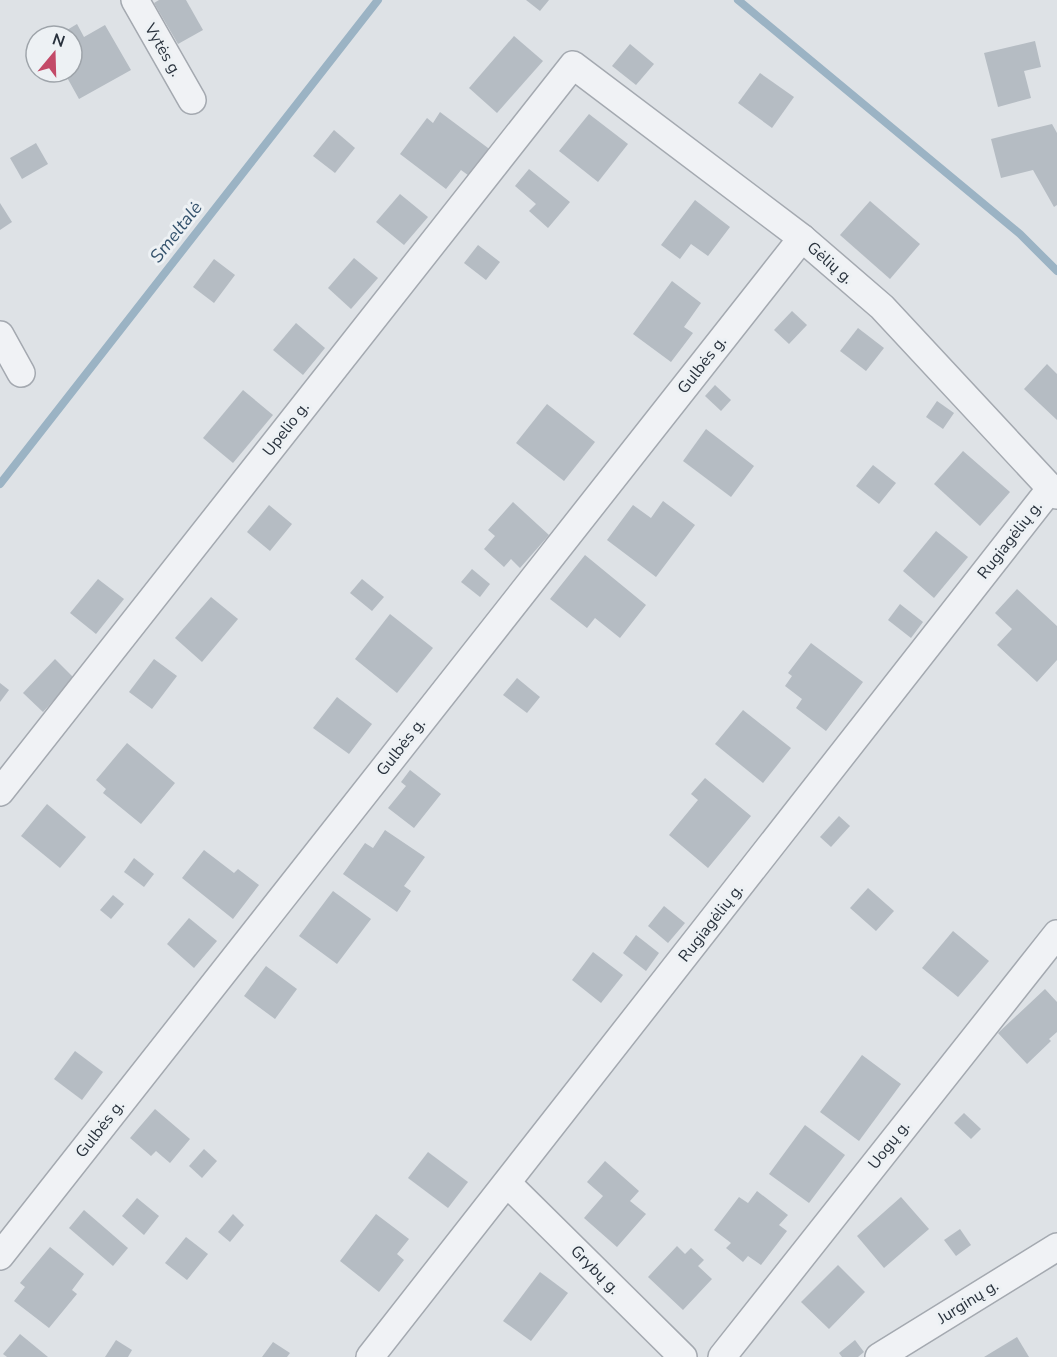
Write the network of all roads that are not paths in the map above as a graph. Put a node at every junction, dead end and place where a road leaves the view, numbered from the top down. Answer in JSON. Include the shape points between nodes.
{"nodes":[{"id":1,"x":135,"y":0,"type":"edge"},
{"id":2,"x":573,"y":65,"type":"joint"},
{"id":3,"x":192,"y":100,"type":"dead end"},
{"id":4,"x":802,"y":238,"type":"junction"},
{"id":5,"x":0,"y":335,"type":"edge"},
{"id":6,"x":21,"y":373,"type":"dead end"},
{"id":7,"x":1054,"y":491,"type":"edge"},
{"id":8,"x":0,"y":792,"type":"edge"},
{"id":9,"x":1057,"y":934,"type":"edge"},
{"id":10,"x":507,"y":1183,"type":"junction"},
{"id":11,"x":1057,"y":1247,"type":"edge"},
{"id":12,"x":0,"y":1256,"type":"edge"},
{"id":13,"x":370,"y":1357,"type":"edge"},
{"id":14,"x":683,"y":1357,"type":"edge"},
{"id":15,"x":722,"y":1357,"type":"edge"},
{"id":16,"x":879,"y":1357,"type":"edge"}],
"edges":[{"from":1,"to":3,"type":"street","name":"Vytės g."},
{"from":2,"to":4,"type":"street","name":"Gėlių g."},
{"from":2,"to":8,"type":"street","name":"Upelio g."},
{"from":4,"to":7,"type":"street","name":"Gėlių g.","via":[[882,307]]},
{"from":4,"to":12,"type":"street","name":"Gulbės g."},
{"from":5,"to":6,"type":"street"},
{"from":7,"to":10,"type":"street","name":"Rugiagėlių g."},
{"from":9,"to":15,"type":"street","name":"Uogų g."},
{"from":10,"to":13,"type":"street","name":"Rugiagėlių g."},
{"from":10,"to":14,"type":"street","name":"Grybų g."},
{"from":11,"to":16,"type":"street","name":"Jurginų g."}]}
